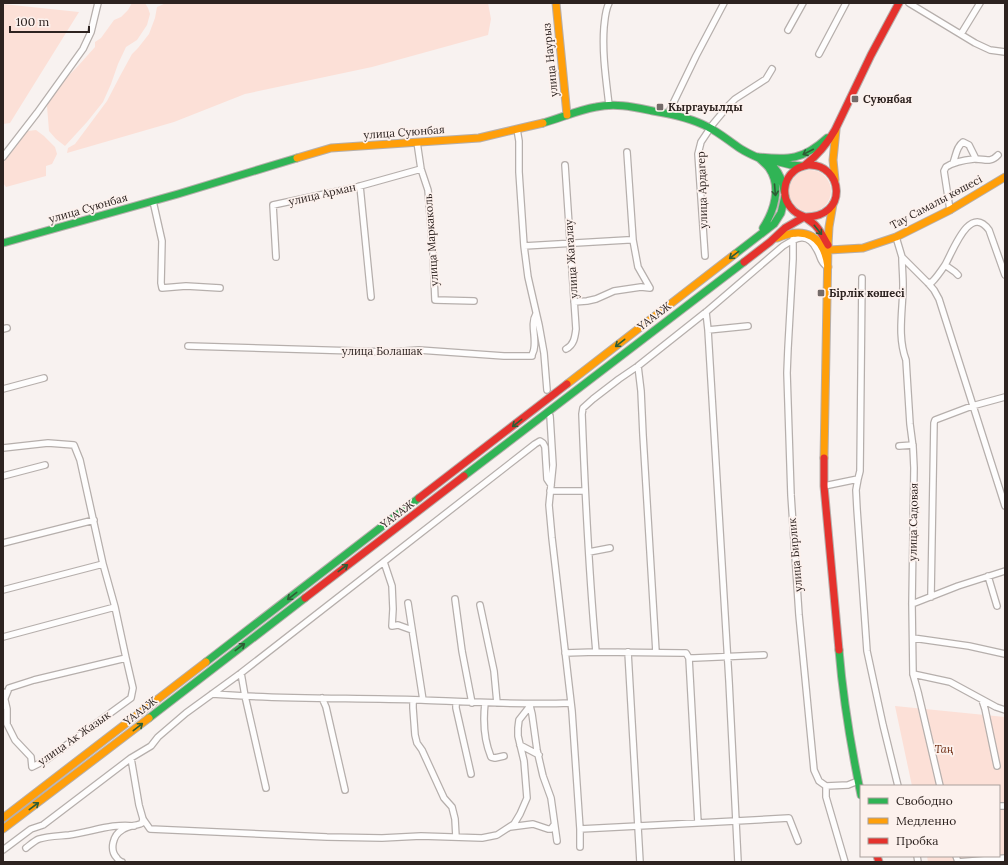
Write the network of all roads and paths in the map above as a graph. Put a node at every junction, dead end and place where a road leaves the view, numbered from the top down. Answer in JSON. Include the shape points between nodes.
{"nodes":[{"id":1,"x":98,"y":3,"type":"edge"},
{"id":2,"x":556,"y":3,"type":"edge"},
{"id":3,"x":724,"y":3,"type":"edge"},
{"id":4,"x":803,"y":3,"type":"edge"},
{"id":5,"x":846,"y":3,"type":"edge"},
{"id":6,"x":899,"y":3,"type":"edge"},
{"id":7,"x":909,"y":3,"type":"edge"},
{"id":8,"x":980,"y":3,"type":"edge"},
{"id":9,"x":608,"y":5,"type":"edge"},
{"id":10,"x":788,"y":30,"type":"dead end"},
{"id":11,"x":961,"y":34,"type":"junction"},
{"id":12,"x":1005,"y":52,"type":"edge"},
{"id":13,"x":819,"y":54,"type":"dead end"},
{"id":14,"x":772,"y":69,"type":"dead end"},
{"id":15,"x":609,"y":105,"type":"junction"},
{"id":16,"x":668,"y":114,"type":"junction"},
{"id":17,"x":567,"y":115,"type":"junction"},
{"id":18,"x":837,"y":127,"type":"junction"},
{"id":19,"x":710,"y":128,"type":"junction"},
{"id":20,"x":517,"y":129,"type":"junction"},
{"id":21,"x":417,"y":142,"type":"junction"},
{"id":22,"x":627,"y":152,"type":"dead end"},
{"id":23,"x":998,"y":155,"type":"dead end"},
{"id":24,"x":3,"y":157,"type":"edge"},
{"id":25,"x":758,"y":157,"type":"junction"},
{"id":26,"x":976,"y":159,"type":"junction"},
{"id":27,"x":953,"y":163,"type":"junction"},
{"id":28,"x":565,"y":166,"type":"dead end"},
{"id":29,"x":804,"y":166,"type":"junction"},
{"id":30,"x":421,"y":169,"type":"junction"},
{"id":31,"x":1005,"y":177,"type":"edge"},
{"id":32,"x":836,"y":184,"type":"junction"},
{"id":33,"x":360,"y":186,"type":"junction"},
{"id":34,"x":785,"y":194,"type":"junction"},
{"id":35,"x":153,"y":201,"type":"junction"},
{"id":36,"x":833,"y":204,"type":"junction"},
{"id":37,"x":950,"y":210,"type":"junction"},
{"id":38,"x":804,"y":217,"type":"junction"},
{"id":39,"x":896,"y":237,"type":"junction"},
{"id":40,"x":793,"y":239,"type":"junction"},
{"id":41,"x":633,"y":240,"type":"junction"},
{"id":42,"x":751,"y":242,"type":"junction"},
{"id":43,"x":770,"y":242,"type":"junction"},
{"id":44,"x":3,"y":243,"type":"edge"},
{"id":45,"x":570,"y":243,"type":"junction"},
{"id":46,"x":829,"y":244,"type":"junction"},
{"id":47,"x":524,"y":246,"type":"junction"},
{"id":48,"x":704,"y":256,"type":"dead end"},
{"id":49,"x":276,"y":257,"type":"dead end"},
{"id":50,"x":902,"y":257,"type":"junction"},
{"id":51,"x":945,"y":265,"type":"junction"},
{"id":52,"x":828,"y":267,"type":"junction"},
{"id":53,"x":958,"y":275,"type":"dead end"},
{"id":54,"x":1005,"y":275,"type":"edge"},
{"id":55,"x":862,"y":278,"type":"dead end"},
{"id":56,"x":928,"y":283,"type":"junction"},
{"id":57,"x":220,"y":288,"type":"dead end"},
{"id":58,"x":371,"y":297,"type":"dead end"},
{"id":59,"x":474,"y":301,"type":"dead end"},
{"id":60,"x":574,"y":302,"type":"junction"},
{"id":61,"x":706,"y":312,"type":"junction"},
{"id":62,"x":536,"y":314,"type":"junction"},
{"id":63,"x":748,"y":326,"type":"dead end"},
{"id":64,"x":708,"y":330,"type":"junction"},
{"id":65,"x":188,"y":346,"type":"dead end"},
{"id":66,"x":566,"y":349,"type":"dead end"},
{"id":67,"x":638,"y":366,"type":"junction"},
{"id":68,"x":44,"y":378,"type":"dead end"},
{"id":69,"x":3,"y":389,"type":"edge"},
{"id":70,"x":548,"y":390,"type":"dead end"},
{"id":71,"x":1005,"y":397,"type":"edge"},
{"id":72,"x":972,"y":406,"type":"junction"},
{"id":73,"x":550,"y":416,"type":"dead end"},
{"id":74,"x":913,"y":445,"type":"junction"},
{"id":75,"x":899,"y":446,"type":"dead end"},
{"id":76,"x":3,"y":448,"type":"edge"},
{"id":77,"x":45,"y":465,"type":"dead end"},
{"id":78,"x":3,"y":476,"type":"edge"},
{"id":79,"x":858,"y":479,"type":"junction"},
{"id":80,"x":824,"y":486,"type":"junction"},
{"id":81,"x":551,"y":488,"type":"junction"},
{"id":82,"x":585,"y":491,"type":"junction"},
{"id":83,"x":1005,"y":506,"type":"edge"},
{"id":84,"x":94,"y":520,"type":"junction"},
{"id":85,"x":3,"y":543,"type":"edge"},
{"id":86,"x":610,"y":548,"type":"dead end"},
{"id":87,"x":588,"y":552,"type":"junction"},
{"id":88,"x":384,"y":562,"type":"junction"},
{"id":89,"x":103,"y":564,"type":"junction"},
{"id":90,"x":1005,"y":571,"type":"edge"},
{"id":91,"x":988,"y":576,"type":"junction"},
{"id":92,"x":3,"y":590,"type":"edge"},
{"id":93,"x":931,"y":597,"type":"junction"},
{"id":94,"x":455,"y":599,"type":"dead end"},
{"id":95,"x":408,"y":603,"type":"dead end"},
{"id":96,"x":912,"y":604,"type":"junction"},
{"id":97,"x":480,"y":605,"type":"dead end"},
{"id":98,"x":997,"y":606,"type":"dead end"},
{"id":99,"x":115,"y":607,"type":"junction"},
{"id":100,"x":412,"y":630,"type":"junction"},
{"id":101,"x":3,"y":637,"type":"edge"},
{"id":102,"x":913,"y":638,"type":"junction"},
{"id":103,"x":596,"y":652,"type":"junction"},
{"id":104,"x":628,"y":652,"type":"junction"},
{"id":105,"x":656,"y":652,"type":"junction"},
{"id":106,"x":565,"y":653,"type":"junction"},
{"id":107,"x":1005,"y":654,"type":"edge"},
{"id":108,"x":764,"y":655,"type":"dead end"},
{"id":109,"x":728,"y":657,"type":"junction"},
{"id":110,"x":126,"y":658,"type":"junction"},
{"id":111,"x":689,"y":658,"type":"junction"},
{"id":112,"x":241,"y":673,"type":"junction"},
{"id":113,"x":913,"y":674,"type":"junction"},
{"id":114,"x":3,"y":692,"type":"edge"},
{"id":115,"x":211,"y":694,"type":"junction"},
{"id":116,"x":245,"y":696,"type":"junction"},
{"id":117,"x":4,"y":698,"type":"junction"},
{"id":118,"x":322,"y":698,"type":"junction"},
{"id":119,"x":414,"y":700,"type":"junction"},
{"id":120,"x":423,"y":700,"type":"junction"},
{"id":121,"x":982,"y":700,"type":"junction"},
{"id":122,"x":456,"y":702,"type":"junction"},
{"id":123,"x":472,"y":703,"type":"junction"},
{"id":124,"x":485,"y":703,"type":"junction"},
{"id":125,"x":497,"y":703,"type":"junction"},
{"id":126,"x":570,"y":703,"type":"junction"},
{"id":127,"x":530,"y":705,"type":"junction"},
{"id":128,"x":1005,"y":710,"type":"edge"},
{"id":129,"x":520,"y":745,"type":"junction"},
{"id":130,"x":538,"y":755,"type":"junction"},
{"id":131,"x":504,"y":756,"type":"dead end"},
{"id":132,"x":131,"y":758,"type":"junction"},
{"id":133,"x":997,"y":766,"type":"dead end"},
{"id":134,"x":471,"y":774,"type":"dead end"},
{"id":135,"x":858,"y":781,"type":"junction"},
{"id":136,"x":898,"y":785,"type":"edge"},
{"id":137,"x":940,"y":785,"type":"edge"},
{"id":138,"x":826,"y":786,"type":"junction"},
{"id":139,"x":266,"y":788,"type":"dead end"},
{"id":140,"x":345,"y":790,"type":"dead end"},
{"id":141,"x":860,"y":790,"type":"edge"},
{"id":142,"x":3,"y":818,"type":"edge"},
{"id":143,"x":143,"y":819,"type":"junction"},
{"id":144,"x":736,"y":821,"type":"junction"},
{"id":145,"x":698,"y":823,"type":"junction"},
{"id":146,"x":554,"y":825,"type":"junction"},
{"id":147,"x":134,"y":826,"type":"junction"},
{"id":148,"x":639,"y":826,"type":"junction"},
{"id":149,"x":510,"y":827,"type":"junction"},
{"id":150,"x":3,"y":829,"type":"edge"},
{"id":151,"x":580,"y":829,"type":"junction"},
{"id":152,"x":456,"y":837,"type":"junction"},
{"id":153,"x":557,"y":841,"type":"dead end"},
{"id":154,"x":798,"y":841,"type":"dead end"},
{"id":155,"x":580,"y":847,"type":"dead end"},
{"id":156,"x":26,"y":848,"type":"dead end"},
{"id":157,"x":3,"y":850,"type":"edge"},
{"id":158,"x":115,"y":855,"type":"junction"},
{"id":159,"x":1005,"y":858,"type":"edge"},
{"id":160,"x":115,"y":862,"type":"edge"},
{"id":161,"x":122,"y":862,"type":"edge"},
{"id":162,"x":640,"y":862,"type":"edge"},
{"id":163,"x":738,"y":862,"type":"edge"},
{"id":164,"x":845,"y":862,"type":"edge"},
{"id":165,"x":958,"y":862,"type":"edge"}],
"edges":[{"from":1,"to":24,"type":"street","via":[[91,32],[83,49]]},
{"from":2,"to":17,"type":"main road","name":"улица Наурыз"},
{"from":3,"to":16,"type":"street"},
{"from":4,"to":10,"type":"street"},
{"from":5,"to":13,"type":"street"},
{"from":6,"to":18,"type":"main road","via":[[857,82]]},
{"from":7,"to":11,"type":"street"},
{"from":8,"to":11,"type":"street"},
{"from":9,"to":15,"type":"street","via":[[605,16],[604,63]]},
{"from":11,"to":12,"type":"street","via":[[990,50]]},
{"from":14,"to":19,"type":"street","name":"улица Ардагер","via":[[766,79],[735,99]]},
{"from":15,"to":16,"type":"main road","name":"улица Суюнбая"},
{"from":15,"to":17,"type":"main road","name":"улица Суюнбая"},
{"from":16,"to":19,"type":"main road","name":"улица Суюнбая"},
{"from":17,"to":20,"type":"main road","name":"улица Суюнбая"},
{"from":18,"to":25,"type":"main road","one_way":true,"via":[[816,147],[801,156],[782,159]]},
{"from":18,"to":29,"type":"main road","via":[[823,149]]},
{"from":18,"to":32,"type":"main road","via":[[833,160]]},
{"from":19,"to":25,"type":"main road","name":"улица Суюнбая"},
{"from":19,"to":48,"type":"street","name":"улица Ардагер","via":[[701,142],[698,154]]},
{"from":20,"to":21,"type":"main road","name":"улица Суюнбая","via":[[479,138]]},
{"from":20,"to":47,"type":"street"},
{"from":21,"to":30,"type":"street","name":"улица Маркаколь"},
{"from":21,"to":35,"type":"main road","name":"улица Суюнбая","via":[[332,148]]},
{"from":22,"to":41,"type":"street"},
{"from":23,"to":26,"type":"street","via":[[989,160]]},
{"from":25,"to":29,"type":"main road"},
{"from":25,"to":34,"type":"main road","name":"улица Суюнбая","via":[[776,169]]},
{"from":25,"to":42,"type":"main road","one_way":true,"via":[[772,173],[776,195],[770,217]]},
{"from":26,"to":27,"type":"street"},
{"from":26,"to":27,"type":"street","via":[[969,145],[964,142],[957,150]]},
{"from":27,"to":37,"type":"street","via":[[944,171]]},
{"from":28,"to":45,"type":"street","name":"улица Жагалау"},
{"from":29,"to":32,"type":"main road","via":[[820,166],[830,173]]},
{"from":29,"to":34,"type":"main road","via":[[787,179]]},
{"from":30,"to":33,"type":"street","name":"улица Арман"},
{"from":30,"to":59,"type":"street","name":"улица Маркаколь","via":[[428,190],[435,300]]},
{"from":31,"to":37,"type":"main road","name":"Тау Самалы көшесі"},
{"from":32,"to":36,"type":"main road","via":[[836,198]]},
{"from":33,"to":49,"type":"street","name":"улица Арман","via":[[274,205]]},
{"from":33,"to":58,"type":"street"},
{"from":34,"to":38,"type":"main road","via":[[786,201],[792,209]]},
{"from":34,"to":42,"type":"main road","name":"ҮАААЖ","via":[[782,211],[774,224]]},
{"from":35,"to":44,"type":"main road","name":"улица Суюнбая"},
{"from":35,"to":57,"type":"street","via":[[162,241],[162,288]]},
{"from":36,"to":38,"type":"main road","via":[[824,214]]},
{"from":36,"to":46,"type":"main road"},
{"from":37,"to":39,"type":"main road","name":"Тау Самалы көшесі"},
{"from":38,"to":43,"type":"main road","name":"ҮАААЖ"},
{"from":38,"to":46,"type":"main road","one_way":true,"via":[[816,226]]},
{"from":39,"to":46,"type":"main road","name":"Тау Самалы көшесі","via":[[863,248]]},
{"from":39,"to":50,"type":"street"},
{"from":40,"to":52,"type":"street","via":[[809,239],[814,244],[821,262]]},
{"from":40,"to":61,"type":"street"},
{"from":40,"to":138,"type":"street","name":"улица Бирлик","via":[[787,373],[791,508],[812,761],[819,781]]},
{"from":41,"to":45,"type":"street"},
{"from":41,"to":60,"type":"street","via":[[638,267],[650,288],[614,291],[587,301]]},
{"from":42,"to":142,"type":"main road","name":"ҮАААЖ","one_way":true},
{"from":43,"to":52,"type":"main road","via":[[790,233],[809,235],[823,247]]},
{"from":150,"to":43,"type":"main road","name":"ҮАААЖ","one_way":true},
{"from":45,"to":47,"type":"street"},
{"from":45,"to":60,"type":"street","name":"улица Жагалау"},
{"from":46,"to":52,"type":"main road"},
{"from":47,"to":62,"type":"street"},
{"from":50,"to":56,"type":"street"},
{"from":50,"to":74,"type":"street","name":"улица Садовая","via":[[901,337],[906,360]]},
{"from":51,"to":53,"type":"street"},
{"from":51,"to":54,"type":"street","via":[[967,226],[974,222],[982,222],[989,230]]},
{"from":51,"to":56,"type":"street","via":[[932,282]]},
{"from":52,"to":80,"type":"main road"},
{"from":55,"to":79,"type":"street"},
{"from":56,"to":72,"type":"street","via":[[939,299]]},
{"from":60,"to":66,"type":"street","name":"улица Жагалау","via":[[575,339],[570,348]]},
{"from":61,"to":64,"type":"street"},
{"from":61,"to":67,"type":"street"},
{"from":62,"to":65,"type":"street","name":"улица Болашак","via":[[535,350],[532,356],[419,350],[390,352]]},
{"from":62,"to":70,"type":"street"},
{"from":63,"to":64,"type":"street"},
{"from":64,"to":109,"type":"street"},
{"from":67,"to":82,"type":"street","via":[[583,408]]},
{"from":67,"to":105,"type":"street"},
{"from":68,"to":69,"type":"street"},
{"from":71,"to":72,"type":"street"},
{"from":72,"to":83,"type":"street"},
{"from":72,"to":93,"type":"street","via":[[935,420],[934,423]]},
{"from":73,"to":81,"type":"street","via":[[553,465]]},
{"from":74,"to":75,"type":"street"},
{"from":74,"to":96,"type":"street","name":"улица Садовая"},
{"from":76,"to":84,"type":"street","via":[[48,443],[74,445]]},
{"from":77,"to":78,"type":"street"},
{"from":79,"to":80,"type":"street"},
{"from":79,"to":136,"type":"street","via":[[856,509],[867,651]]},
{"from":80,"to":135,"type":"main road","via":[[842,681],[850,746]]},
{"from":81,"to":82,"type":"street"},
{"from":81,"to":88,"type":"street","via":[[547,479],[545,447],[540,441]]},
{"from":81,"to":106,"type":"street","via":[[549,505]]},
{"from":82,"to":87,"type":"street"},
{"from":84,"to":85,"type":"street"},
{"from":84,"to":89,"type":"street"},
{"from":86,"to":87,"type":"street"},
{"from":87,"to":103,"type":"street"},
{"from":88,"to":100,"type":"street","via":[[392,586],[392,626],[398,625]]},
{"from":88,"to":112,"type":"street"},
{"from":89,"to":92,"type":"street"},
{"from":89,"to":99,"type":"street"},
{"from":90,"to":91,"type":"street"},
{"from":91,"to":93,"type":"street"},
{"from":91,"to":98,"type":"street"},
{"from":93,"to":96,"type":"street"},
{"from":94,"to":123,"type":"street"},
{"from":95,"to":100,"type":"street"},
{"from":96,"to":102,"type":"street","name":"улица Садовая"},
{"from":97,"to":125,"type":"street","via":[[494,671]]},
{"from":99,"to":101,"type":"street"},
{"from":99,"to":110,"type":"street"},
{"from":100,"to":120,"type":"street"},
{"from":102,"to":107,"type":"street"},
{"from":102,"to":113,"type":"street","name":"улица Садовая"},
{"from":103,"to":104,"type":"street"},
{"from":103,"to":106,"type":"street"},
{"from":104,"to":105,"type":"street"},
{"from":104,"to":148,"type":"street"},
{"from":105,"to":111,"type":"street","via":[[686,653]]},
{"from":106,"to":126,"type":"street"},
{"from":108,"to":109,"type":"street"},
{"from":109,"to":111,"type":"street"},
{"from":109,"to":144,"type":"street"},
{"from":110,"to":117,"type":"street","via":[[9,688]]},
{"from":110,"to":117,"type":"street","name":"улица Ак Жазык","via":[[133,688],[131,698],[46,760],[32,767],[31,757],[15,740],[7,724]]},
{"from":111,"to":145,"type":"street"},
{"from":112,"to":115,"type":"street"},
{"from":112,"to":116,"type":"street"},
{"from":113,"to":121,"type":"street","via":[[950,682]]},
{"from":113,"to":137,"type":"street","name":"улица Садовая"},
{"from":114,"to":117,"type":"street","name":"улица Ак Жазык"},
{"from":115,"to":116,"type":"street"},
{"from":115,"to":132,"type":"street","via":[[158,737],[151,746]]},
{"from":116,"to":118,"type":"street"},
{"from":116,"to":139,"type":"street"},
{"from":118,"to":119,"type":"street"},
{"from":118,"to":140,"type":"street"},
{"from":119,"to":120,"type":"street"},
{"from":119,"to":152,"type":"street","via":[[417,743],[444,798],[452,807]]},
{"from":120,"to":122,"type":"street"},
{"from":121,"to":128,"type":"street"},
{"from":121,"to":133,"type":"street"},
{"from":122,"to":123,"type":"street"},
{"from":122,"to":134,"type":"street"},
{"from":123,"to":124,"type":"street"},
{"from":124,"to":125,"type":"street"},
{"from":124,"to":131,"type":"street","via":[[484,731],[491,757]]},
{"from":125,"to":127,"type":"street"},
{"from":126,"to":127,"type":"street"},
{"from":126,"to":151,"type":"street"},
{"from":127,"to":129,"type":"street","via":[[519,720]]},
{"from":127,"to":130,"type":"street"},
{"from":129,"to":130,"type":"street"},
{"from":129,"to":149,"type":"street","via":[[524,761],[526,798],[520,814]]},
{"from":130,"to":146,"type":"street","via":[[551,798]]},
{"from":132,"to":143,"type":"street"},
{"from":132,"to":157,"type":"street","via":[[43,826],[31,829]]},
{"from":135,"to":138,"type":"street","via":[[848,785]]},
{"from":135,"to":141,"type":"main road"},
{"from":138,"to":164,"type":"street","name":"улица Бирлик","via":[[826,797]]},
{"from":143,"to":147,"type":"street"},
{"from":143,"to":152,"type":"street","via":[[150,829],[382,838]]},
{"from":144,"to":145,"type":"street"},
{"from":144,"to":154,"type":"street","via":[[789,818]]},
{"from":144,"to":163,"type":"street"},
{"from":145,"to":148,"type":"street"},
{"from":146,"to":149,"type":"street","via":[[551,829],[533,824]]},
{"from":146,"to":153,"type":"street"},
{"from":147,"to":156,"type":"street","via":[[104,828],[45,838]]},
{"from":147,"to":158,"type":"street","via":[[123,829],[116,836],[113,844]]},
{"from":148,"to":151,"type":"street"},
{"from":148,"to":162,"type":"street"},
{"from":149,"to":152,"type":"street","via":[[497,835],[482,838]]},
{"from":151,"to":155,"type":"street"},
{"from":158,"to":160,"type":"street"},
{"from":158,"to":161,"type":"street"},
{"from":159,"to":165,"type":"street"}]}
